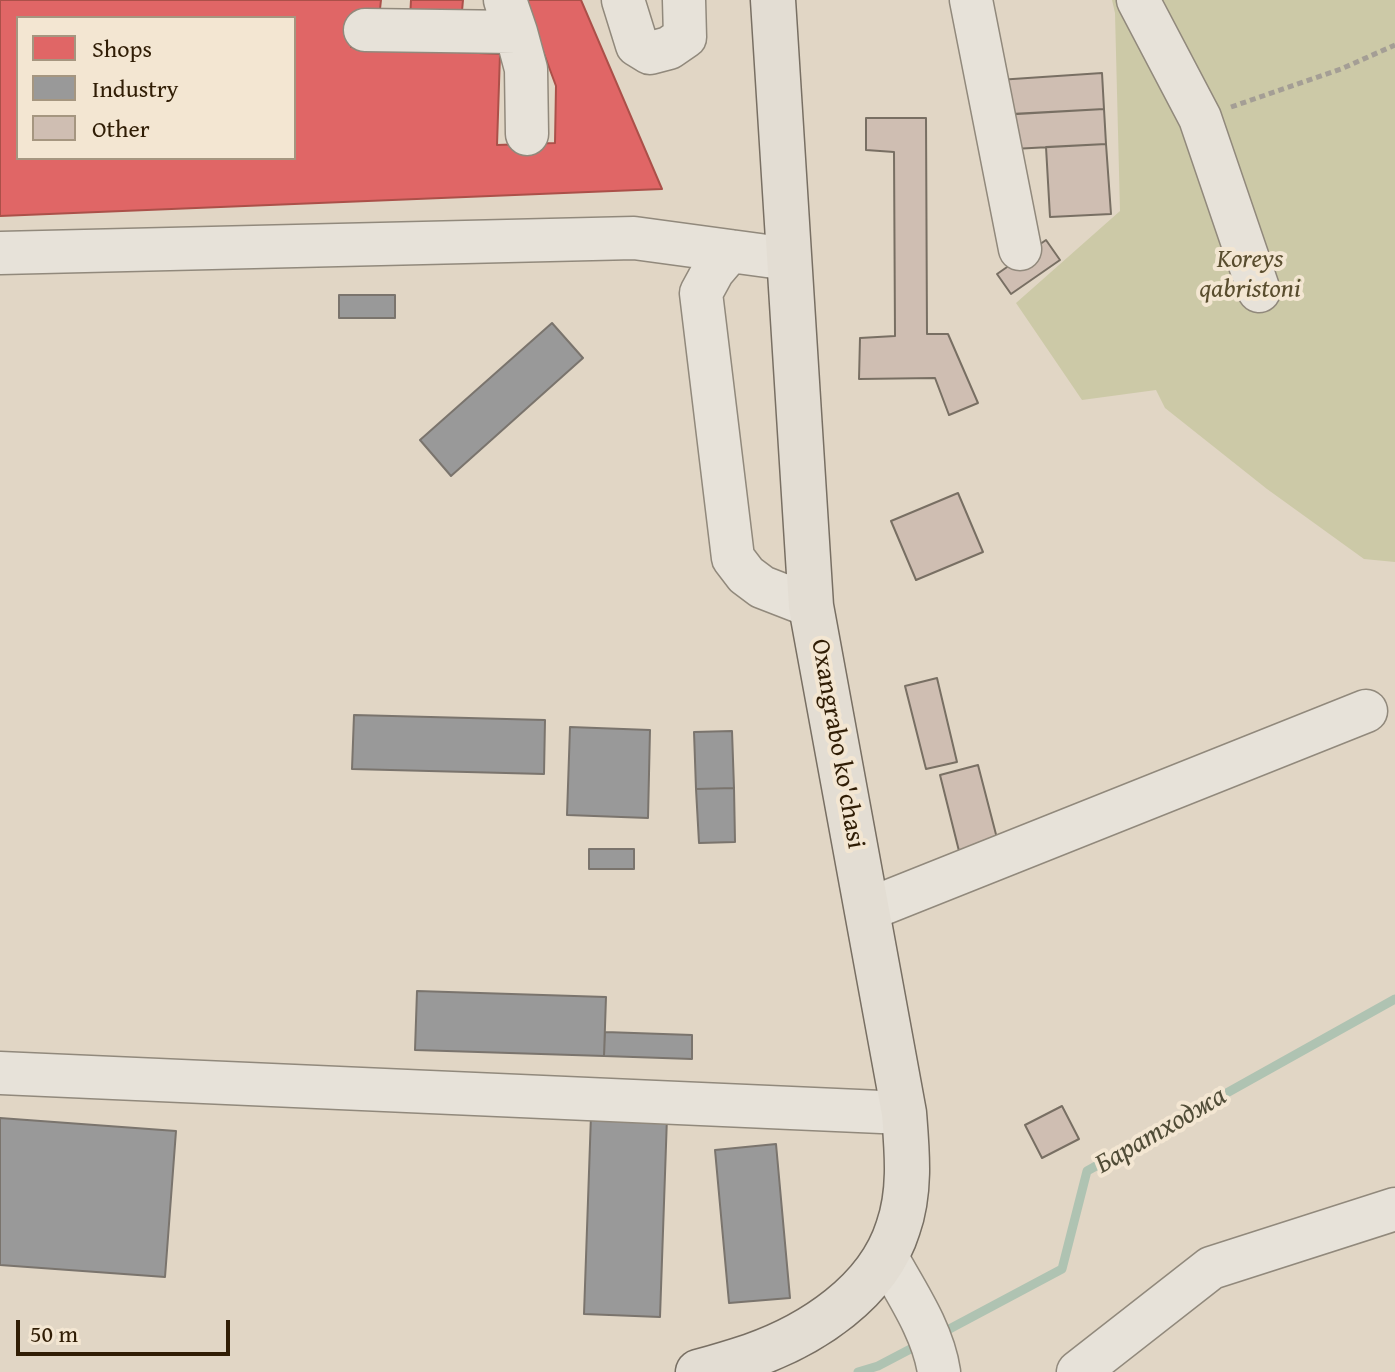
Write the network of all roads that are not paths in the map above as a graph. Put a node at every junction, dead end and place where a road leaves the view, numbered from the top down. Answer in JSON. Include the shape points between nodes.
{"nodes":[{"id":1,"x":623,"y":0,"type":"edge"},
{"id":2,"x":684,"y":0,"type":"edge"},
{"id":3,"x":773,"y":0,"type":"edge"},
{"id":4,"x":971,"y":0,"type":"edge"},
{"id":5,"x":1138,"y":0,"type":"edge"},
{"id":6,"x":511,"y":16,"type":"edge"},
{"id":7,"x":384,"y":20,"type":"edge"},
{"id":8,"x":527,"y":134,"type":"dead end"},
{"id":9,"x":1020,"y":249,"type":"dead end"},
{"id":10,"x":730,"y":251,"type":"junction"},
{"id":11,"x":0,"y":253,"type":"edge"},
{"id":12,"x":789,"y":259,"type":"junction"},
{"id":13,"x":1259,"y":291,"type":"dead end"},
{"id":14,"x":811,"y":606,"type":"junction"},
{"id":15,"x":1366,"y":711,"type":"dead end"},
{"id":16,"x":867,"y":910,"type":"junction"},
{"id":17,"x":0,"y":1073,"type":"edge"},
{"id":18,"x":904,"y":1113,"type":"junction"},
{"id":19,"x":1395,"y":1209,"type":"edge"},
{"id":20,"x":886,"y":1256,"type":"junction"},
{"id":21,"x":938,"y":1366,"type":"edge"},
{"id":22,"x":698,"y":1372,"type":"edge"},
{"id":23,"x":1078,"y":1372,"type":"edge"}],
"edges":[{"from":1,"to":2,"type":"street","via":[[637,45],[650,53],[685,37]]},
{"from":3,"to":12,"type":"main road","name":"Oxangrabo ko'chasi"},
{"from":4,"to":9,"type":"street"},
{"from":5,"to":13,"type":"street","via":[[1200,118]]},
{"from":6,"to":7,"type":"street"},
{"from":6,"to":8,"type":"street","via":[[526,69]]},
{"from":10,"to":11,"type":"street","via":[[634,238]]},
{"from":10,"to":12,"type":"street"},
{"from":10,"to":14,"type":"street","via":[[701,293],[733,558],[762,587]]},
{"from":12,"to":14,"type":"main road","name":"Oxangrabo ko'chasi"},
{"from":14,"to":16,"type":"main road","name":"Oxangrabo ko'chasi"},
{"from":15,"to":16,"type":"street"},
{"from":16,"to":18,"type":"main road","name":"Oxangrabo ko'chasi"},
{"from":17,"to":18,"type":"street"},
{"from":18,"to":20,"type":"main road","name":"Oxangrabo ko'chasi","via":[[906,1194]]},
{"from":19,"to":23,"type":"street","via":[[1211,1268]]},
{"from":20,"to":21,"type":"street","via":[[920,1318]]},
{"from":20,"to":22,"type":"main road","name":"Oxangrabo ko'chasi","via":[[861,1288],[810,1328],[752,1356]]}]}
